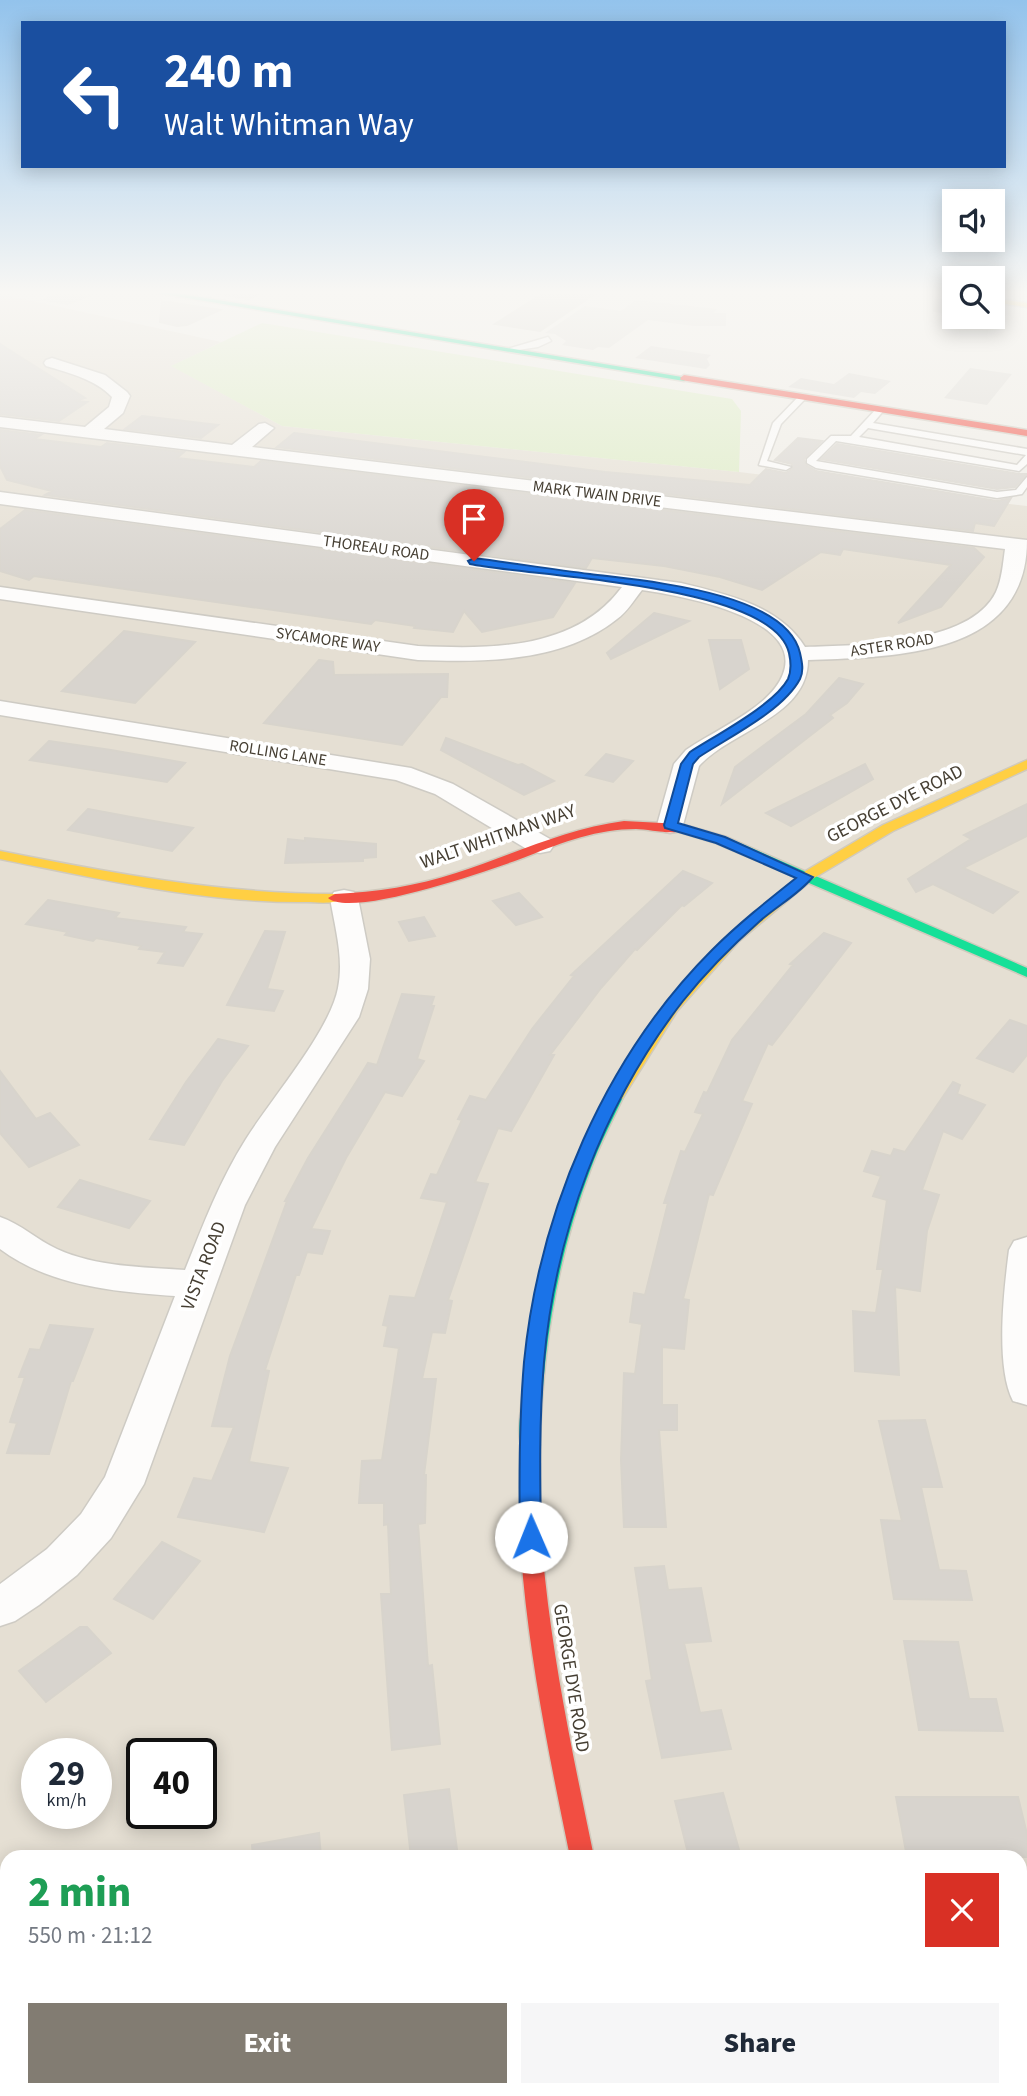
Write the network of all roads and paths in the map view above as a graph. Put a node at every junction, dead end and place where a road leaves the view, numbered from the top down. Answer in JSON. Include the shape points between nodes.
{"nodes":[{"id":1,"x":114,"y":389,"type":"edge"},
{"id":2,"x":751,"y":389,"type":"edge"},
{"id":3,"x":803,"y":397,"type":"junction"},
{"id":4,"x":881,"y":410,"type":"junction"},
{"id":5,"x":0,"y":422,"type":"edge"},
{"id":6,"x":868,"y":425,"type":"junction"},
{"id":7,"x":980,"y":425,"type":"junction"},
{"id":8,"x":265,"y":428,"type":"dead end"},
{"id":9,"x":1003,"y":429,"type":"junction"},
{"id":10,"x":88,"y":433,"type":"junction"},
{"id":11,"x":1027,"y":433,"type":"edge"},
{"id":12,"x":853,"y":439,"type":"junction"},
{"id":13,"x":968,"y":442,"type":"junction"},
{"id":14,"x":992,"y":446,"type":"junction"},
{"id":15,"x":237,"y":450,"type":"junction"},
{"id":16,"x":1027,"y":454,"type":"edge"},
{"id":17,"x":786,"y":467,"type":"dead end"},
{"id":18,"x":1023,"y":469,"type":"edge"},
{"id":19,"x":1027,"y":480,"type":"edge"},
{"id":20,"x":0,"y":498,"type":"edge"},
{"id":21,"x":1022,"y":545,"type":"edge"},
{"id":22,"x":636,"y":583,"type":"junction"},
{"id":23,"x":0,"y":593,"type":"edge"},
{"id":24,"x":796,"y":654,"type":"junction"},
{"id":25,"x":0,"y":708,"type":"edge"},
{"id":26,"x":1027,"y":764,"type":"edge"},
{"id":27,"x":670,"y":825,"type":"junction"},
{"id":28,"x":540,"y":845,"type":"junction"},
{"id":29,"x":0,"y":855,"type":"edge"},
{"id":30,"x":806,"y":877,"type":"junction"},
{"id":31,"x":344,"y":898,"type":"junction"},
{"id":32,"x":1027,"y":972,"type":"edge"},
{"id":33,"x":0,"y":1230,"type":"edge"},
{"id":34,"x":1027,"y":1250,"type":"edge"},
{"id":35,"x":196,"y":1284,"type":"junction"},
{"id":36,"x":1027,"y":1390,"type":"edge"},
{"id":37,"x":0,"y":1607,"type":"edge"},
{"id":38,"x":581,"y":1850,"type":"edge"}],
"edges":[{"from":1,"to":10,"type":"street","via":[[121,397],[117,409]]},
{"from":2,"to":3,"type":"street"},
{"from":3,"to":4,"type":"street"},
{"from":3,"to":17,"type":"lane","via":[[777,423],[762,463]]},
{"from":4,"to":6,"type":"lane"},
{"from":4,"to":7,"type":"street"},
{"from":5,"to":10,"type":"street","name":"MARK TWAIN DRIVE"},
{"from":6,"to":12,"type":"lane"},
{"from":6,"to":13,"type":"lane"},
{"from":7,"to":9,"type":"street"},
{"from":7,"to":13,"type":"lane"},
{"from":8,"to":15,"type":"street"},
{"from":9,"to":11,"type":"street"},
{"from":9,"to":14,"type":"lane"},
{"from":10,"to":15,"type":"street","name":"MARK TWAIN DRIVE"},
{"from":12,"to":18,"type":"lane"},
{"from":12,"to":19,"type":"lane","via":[[834,438],[810,461],[998,495],[1019,492]]},
{"from":13,"to":14,"type":"lane"},
{"from":14,"to":16,"type":"lane"},
{"from":15,"to":21,"type":"street","name":"MARK TWAIN DRIVE"},
{"from":16,"to":18,"type":"lane"},
{"from":20,"to":22,"type":"street","name":"THOREAU ROAD"},
{"from":21,"to":24,"type":"street","name":"ASTER ROAD","via":[[1005,596],[985,618],[966,629],[895,648]]},
{"from":22,"to":23,"type":"street","name":"SYCAMORE WAY","via":[[607,617],[568,637],[517,650],[453,655]]},
{"from":22,"to":24,"type":"street","name":"THOREAU ROAD","via":[[708,595],[755,613],[783,633]]},
{"from":24,"to":27,"type":"street","via":[[794,678],[785,692],[687,764]]},
{"from":25,"to":28,"type":"street","name":"ROLLING LANE","via":[[402,773],[444,789]]},
{"from":26,"to":30,"type":"street","name":"GEORGE DYE ROAD","via":[[902,820]]},
{"from":27,"to":28,"type":"street","name":"WALT WHITMAN WAY","via":[[599,826]]},
{"from":27,"to":30,"type":"street","name":"WALT WHITMAN WAY","via":[[709,836]]},
{"from":28,"to":31,"type":"street","name":"WALT WHITMAN WAY","via":[[437,882]]},
{"from":29,"to":31,"type":"street","name":"WALT WHITMAN WAY","via":[[202,893]]},
{"from":30,"to":32,"type":"street","name":"WALT WHITMAN WAY"},
{"from":30,"to":38,"type":"street","name":"GEORGE DYE ROAD","via":[[716,955],[645,1043],[587,1152],[546,1283],[534,1360],[531,1537],[543,1653]]},
{"from":31,"to":35,"type":"street","name":"VISTA ROAD","via":[[355,959],[353,989],[344,1017],[259,1145],[219,1224]]},
{"from":33,"to":35,"type":"street","via":[[46,1261],[80,1272]]},
{"from":34,"to":36,"type":"street","via":[[1021,1300]]},
{"from":35,"to":37,"type":"street","name":"VISTA ROAD","via":[[123,1484],[96,1526],[62,1562]]}]}
